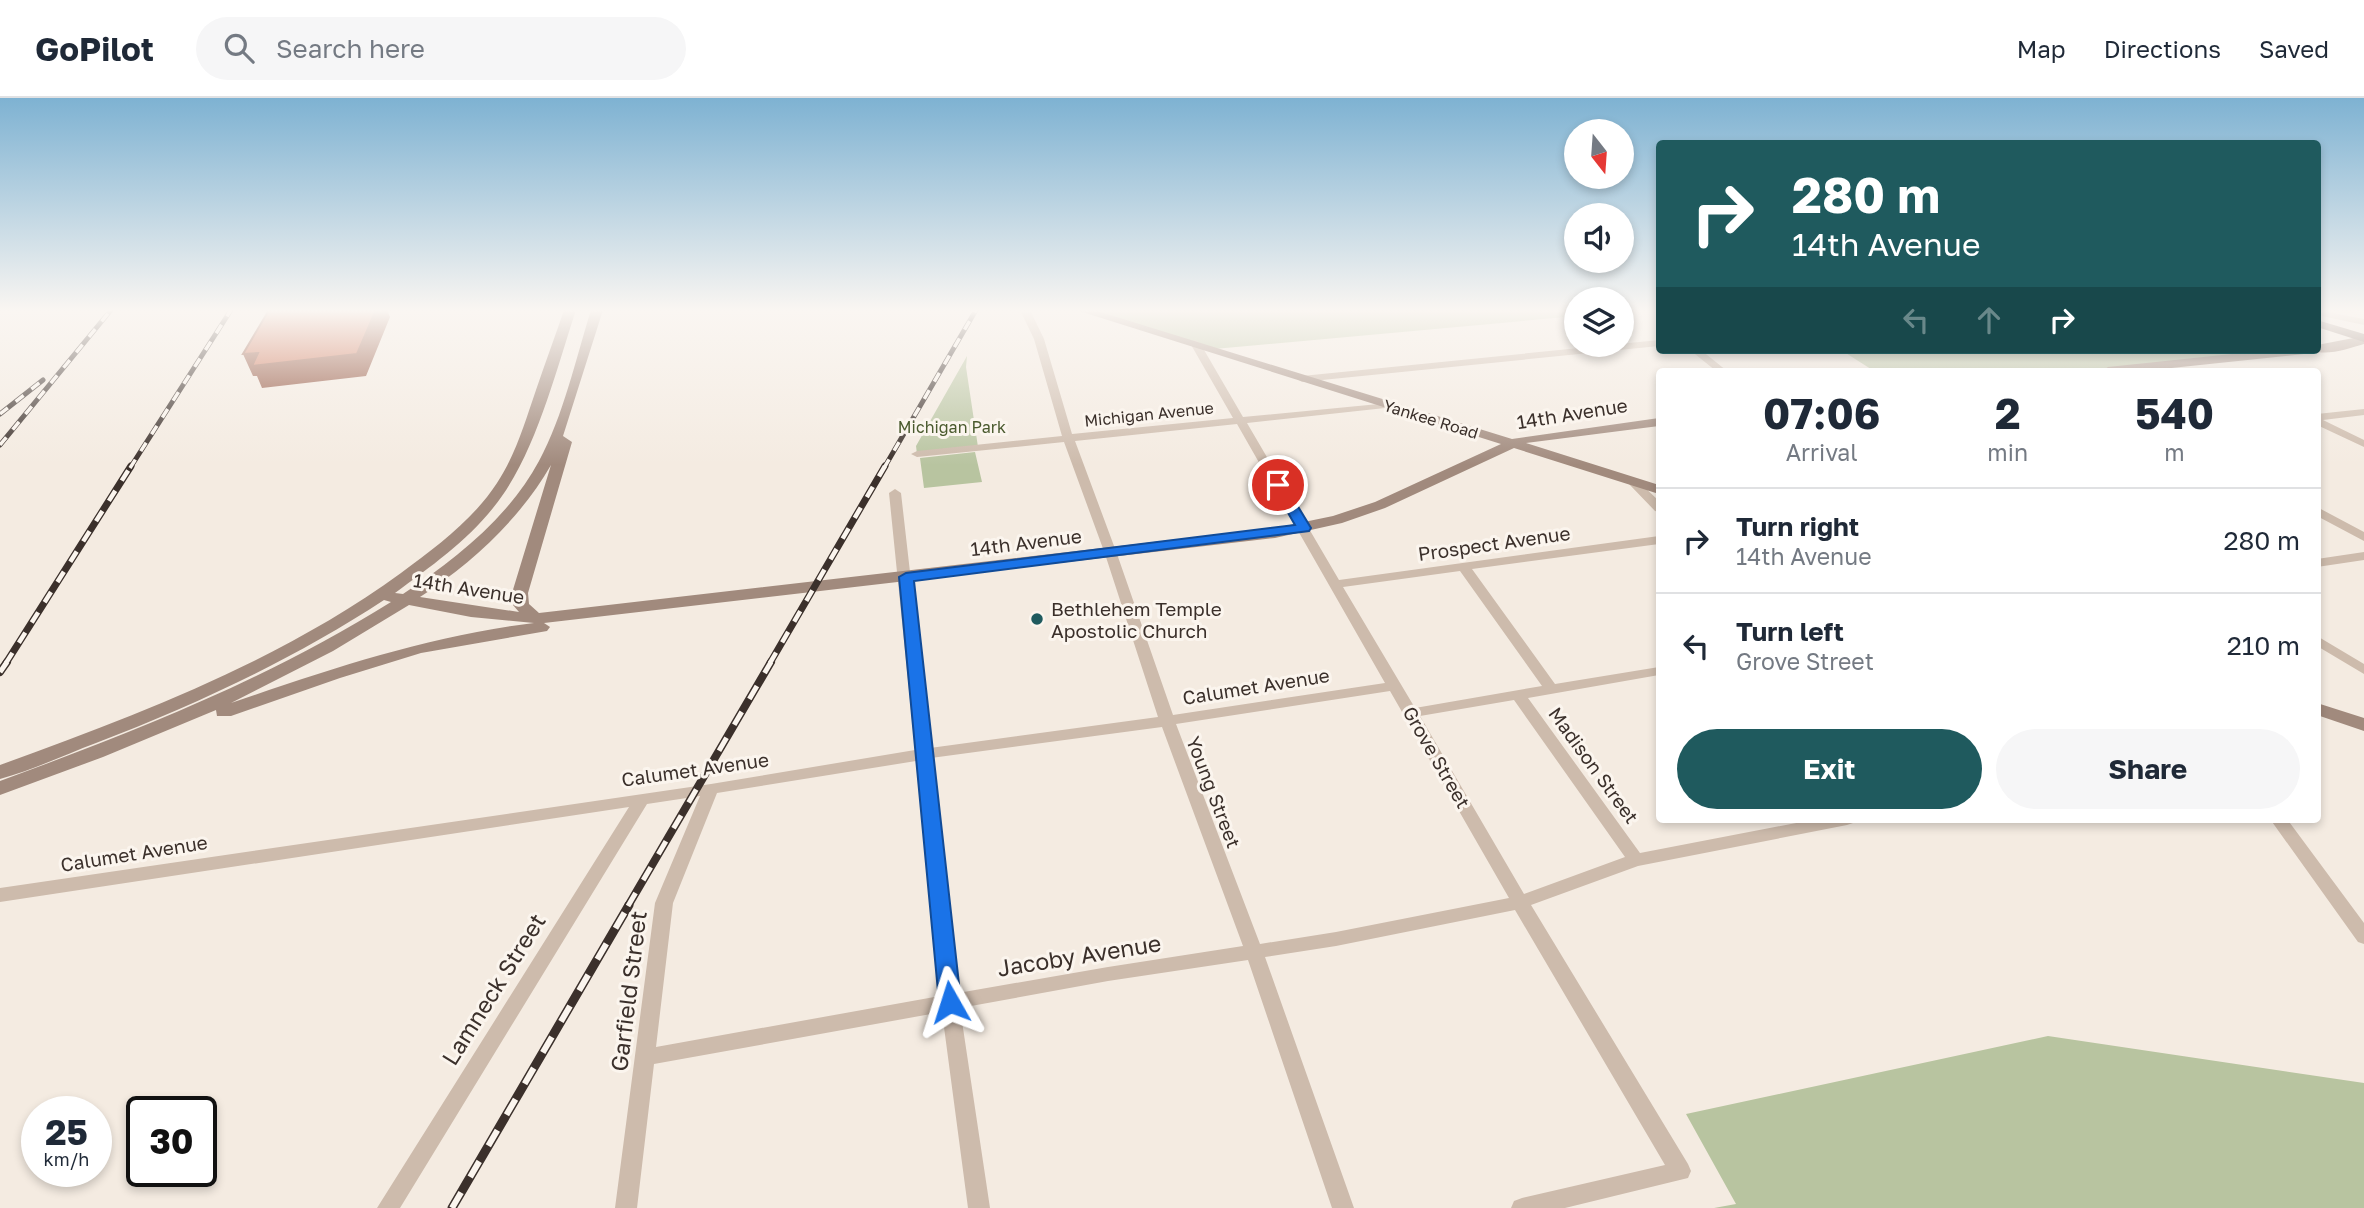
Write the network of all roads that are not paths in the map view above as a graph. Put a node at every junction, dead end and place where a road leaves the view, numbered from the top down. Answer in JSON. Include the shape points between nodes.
{"nodes":[{"id":1,"x":552,"y":362,"type":"edge"},
{"id":2,"x":580,"y":362,"type":"edge"},
{"id":3,"x":1046,"y":362,"type":"edge"},
{"id":4,"x":1205,"y":362,"type":"edge"},
{"id":5,"x":1250,"y":362,"type":"edge"},
{"id":6,"x":1473,"y":362,"type":"edge"},
{"id":7,"x":2194,"y":362,"type":"edge"},
{"id":8,"x":2136,"y":368,"type":"edge"},
{"id":9,"x":1303,"y":379,"type":"junction"},
{"id":10,"x":1385,"y":405,"type":"junction"},
{"id":11,"x":2364,"y":412,"type":"edge"},
{"id":12,"x":2321,"y":418,"type":"edge"},
{"id":13,"x":1239,"y":420,"type":"junction"},
{"id":14,"x":2321,"y":421,"type":"edge"},
{"id":15,"x":1656,"y":422,"type":"edge"},
{"id":16,"x":556,"y":437,"type":"junction"},
{"id":17,"x":1068,"y":438,"type":"junction"},
{"id":18,"x":1510,"y":444,"type":"junction"},
{"id":19,"x":2364,"y":444,"type":"edge"},
{"id":20,"x":917,"y":454,"type":"dead end"},
{"id":21,"x":1633,"y":482,"type":"junction"},
{"id":22,"x":1656,"y":489,"type":"edge"},
{"id":23,"x":895,"y":493,"type":"dead end"},
{"id":24,"x":1656,"y":505,"type":"edge"},
{"id":25,"x":2321,"y":514,"type":"edge"},
{"id":26,"x":1304,"y":528,"type":"junction"},
{"id":27,"x":2364,"y":537,"type":"edge"},
{"id":28,"x":1656,"y":540,"type":"edge"},
{"id":29,"x":1111,"y":554,"type":"junction"},
{"id":30,"x":2364,"y":556,"type":"edge"},
{"id":31,"x":2321,"y":562,"type":"edge"},
{"id":32,"x":1464,"y":567,"type":"junction"},
{"id":33,"x":906,"y":577,"type":"junction"},
{"id":34,"x":1335,"y":584,"type":"junction"},
{"id":35,"x":382,"y":595,"type":"junction"},
{"id":36,"x":407,"y":600,"type":"junction"},
{"id":37,"x":595,"y":613,"type":"junction"},
{"id":38,"x":535,"y":618,"type":"junction"},
{"id":39,"x":2321,"y":643,"type":"edge"},
{"id":40,"x":2364,"y":670,"type":"edge"},
{"id":41,"x":1656,"y":672,"type":"edge"},
{"id":42,"x":1396,"y":686,"type":"junction"},
{"id":43,"x":1551,"y":689,"type":"junction"},
{"id":44,"x":1518,"y":695,"type":"junction"},
{"id":45,"x":2321,"y":710,"type":"edge"},
{"id":46,"x":1412,"y":713,"type":"junction"},
{"id":47,"x":1167,"y":721,"type":"junction"},
{"id":48,"x":170,"y":725,"type":"junction"},
{"id":49,"x":2364,"y":725,"type":"edge"},
{"id":50,"x":925,"y":754,"type":"junction"},
{"id":51,"x":0,"y":772,"type":"edge"},
{"id":52,"x":0,"y":788,"type":"edge"},
{"id":53,"x":711,"y":789,"type":"junction"},
{"id":54,"x":643,"y":798,"type":"junction"},
{"id":55,"x":1826,"y":823,"type":"edge"},
{"id":56,"x":2281,"y":823,"type":"edge"},
{"id":57,"x":1636,"y":860,"type":"junction"},
{"id":58,"x":0,"y":895,"type":"edge"},
{"id":59,"x":1520,"y":902,"type":"junction"},
{"id":60,"x":2364,"y":937,"type":"edge"},
{"id":61,"x":1255,"y":954,"type":"junction"},
{"id":62,"x":950,"y":1002,"type":"junction"},
{"id":63,"x":645,"y":1057,"type":"junction"},
{"id":64,"x":388,"y":1208,"type":"edge"},
{"id":65,"x":626,"y":1208,"type":"edge"},
{"id":66,"x":979,"y":1208,"type":"edge"},
{"id":67,"x":1343,"y":1208,"type":"edge"},
{"id":68,"x":1522,"y":1208,"type":"edge"}],
"edges":[{"from":1,"to":35,"type":"main road","via":[[524,443],[503,485],[462,532]]},
{"from":2,"to":16,"type":"main road"},
{"from":3,"to":17,"type":"street","name":"Young Street"},
{"from":4,"to":13,"type":"street","name":"Grove Street"},
{"from":5,"to":9,"type":"main road","name":"Yankee Road"},
{"from":6,"to":9,"type":"street"},
{"from":7,"to":8,"type":"main road"},
{"from":9,"to":10,"type":"main road","name":"Yankee Road"},
{"from":10,"to":13,"type":"street","name":"Michigan Avenue"},
{"from":10,"to":18,"type":"main road","name":"Yankee Road"},
{"from":11,"to":12,"type":"street"},
{"from":13,"to":17,"type":"street","name":"Michigan Avenue"},
{"from":13,"to":26,"type":"street","name":"Grove Street"},
{"from":14,"to":19,"type":"street"},
{"from":15,"to":18,"type":"main road","name":"14th Avenue"},
{"from":16,"to":36,"type":"main road","via":[[543,467],[505,518]]},
{"from":16,"to":38,"type":"main road","via":[[565,442],[520,593],[522,605]]},
{"from":17,"to":20,"type":"street","name":"Michigan Avenue"},
{"from":17,"to":29,"type":"street","name":"Young Street"},
{"from":18,"to":21,"type":"main road","name":"Yankee Road"},
{"from":18,"to":26,"type":"main road","name":"14th Avenue","via":[[1391,501]]},
{"from":21,"to":22,"type":"main road","name":"Yankee Road"},
{"from":21,"to":24,"type":"street"},
{"from":23,"to":33,"type":"street"},
{"from":25,"to":27,"type":"street"},
{"from":26,"to":29,"type":"main road","name":"14th Avenue"},
{"from":26,"to":34,"type":"street","name":"Grove Street"},
{"from":28,"to":32,"type":"street","name":"Prospect Avenue"},
{"from":29,"to":33,"type":"main road","name":"14th Avenue"},
{"from":29,"to":47,"type":"street","name":"Young Street"},
{"from":30,"to":31,"type":"street"},
{"from":32,"to":34,"type":"street","name":"Prospect Avenue"},
{"from":32,"to":43,"type":"street","name":"Madison Street"},
{"from":33,"to":37,"type":"main road","name":"14th Avenue"},
{"from":33,"to":50,"type":"street"},
{"from":34,"to":42,"type":"street","name":"Grove Street"},
{"from":35,"to":36,"type":"main road","name":"14th Avenue"},
{"from":35,"to":51,"type":"main road","via":[[334,625],[195,696]]},
{"from":36,"to":38,"type":"main road","name":"14th Avenue","via":[[475,614]]},
{"from":36,"to":48,"type":"main road","via":[[311,658]]},
{"from":37,"to":38,"type":"main road","name":"14th Avenue"},
{"from":37,"to":48,"type":"main road","via":[[571,623],[415,649],[211,716]]},
{"from":39,"to":40,"type":"street"},
{"from":41,"to":43,"type":"street"},
{"from":42,"to":46,"type":"street","name":"Grove Street"},
{"from":42,"to":47,"type":"street","name":"Calumet Avenue"},
{"from":43,"to":44,"type":"street"},
{"from":44,"to":46,"type":"street"},
{"from":44,"to":57,"type":"street","name":"Madison Street"},
{"from":45,"to":49,"type":"main road"},
{"from":46,"to":59,"type":"street","name":"Grove Street"},
{"from":47,"to":50,"type":"street","name":"Calumet Avenue"},
{"from":47,"to":61,"type":"street","name":"Young Street"},
{"from":48,"to":52,"type":"main road"},
{"from":50,"to":53,"type":"street","name":"Calumet Avenue"},
{"from":50,"to":62,"type":"street"},
{"from":53,"to":54,"type":"street","name":"Calumet Avenue"},
{"from":53,"to":63,"type":"street","name":"Garfield Street","via":[[664,903]]},
{"from":54,"to":58,"type":"street","name":"Calumet Avenue"},
{"from":54,"to":64,"type":"street","name":"Lamneck Street"},
{"from":55,"to":57,"type":"street","name":"Jacoby Avenue"},
{"from":56,"to":60,"type":"street"},
{"from":57,"to":59,"type":"street","name":"Jacoby Avenue"},
{"from":59,"to":61,"type":"street","name":"Jacoby Avenue"},
{"from":59,"to":68,"type":"street","name":"Grove Street","via":[[1681,1171]]},
{"from":61,"to":62,"type":"street","name":"Jacoby Avenue"},
{"from":61,"to":67,"type":"street","name":"Young Street"},
{"from":62,"to":63,"type":"street","name":"Jacoby Avenue"},
{"from":62,"to":66,"type":"street"},
{"from":63,"to":65,"type":"street","name":"Garfield Street"}]}
